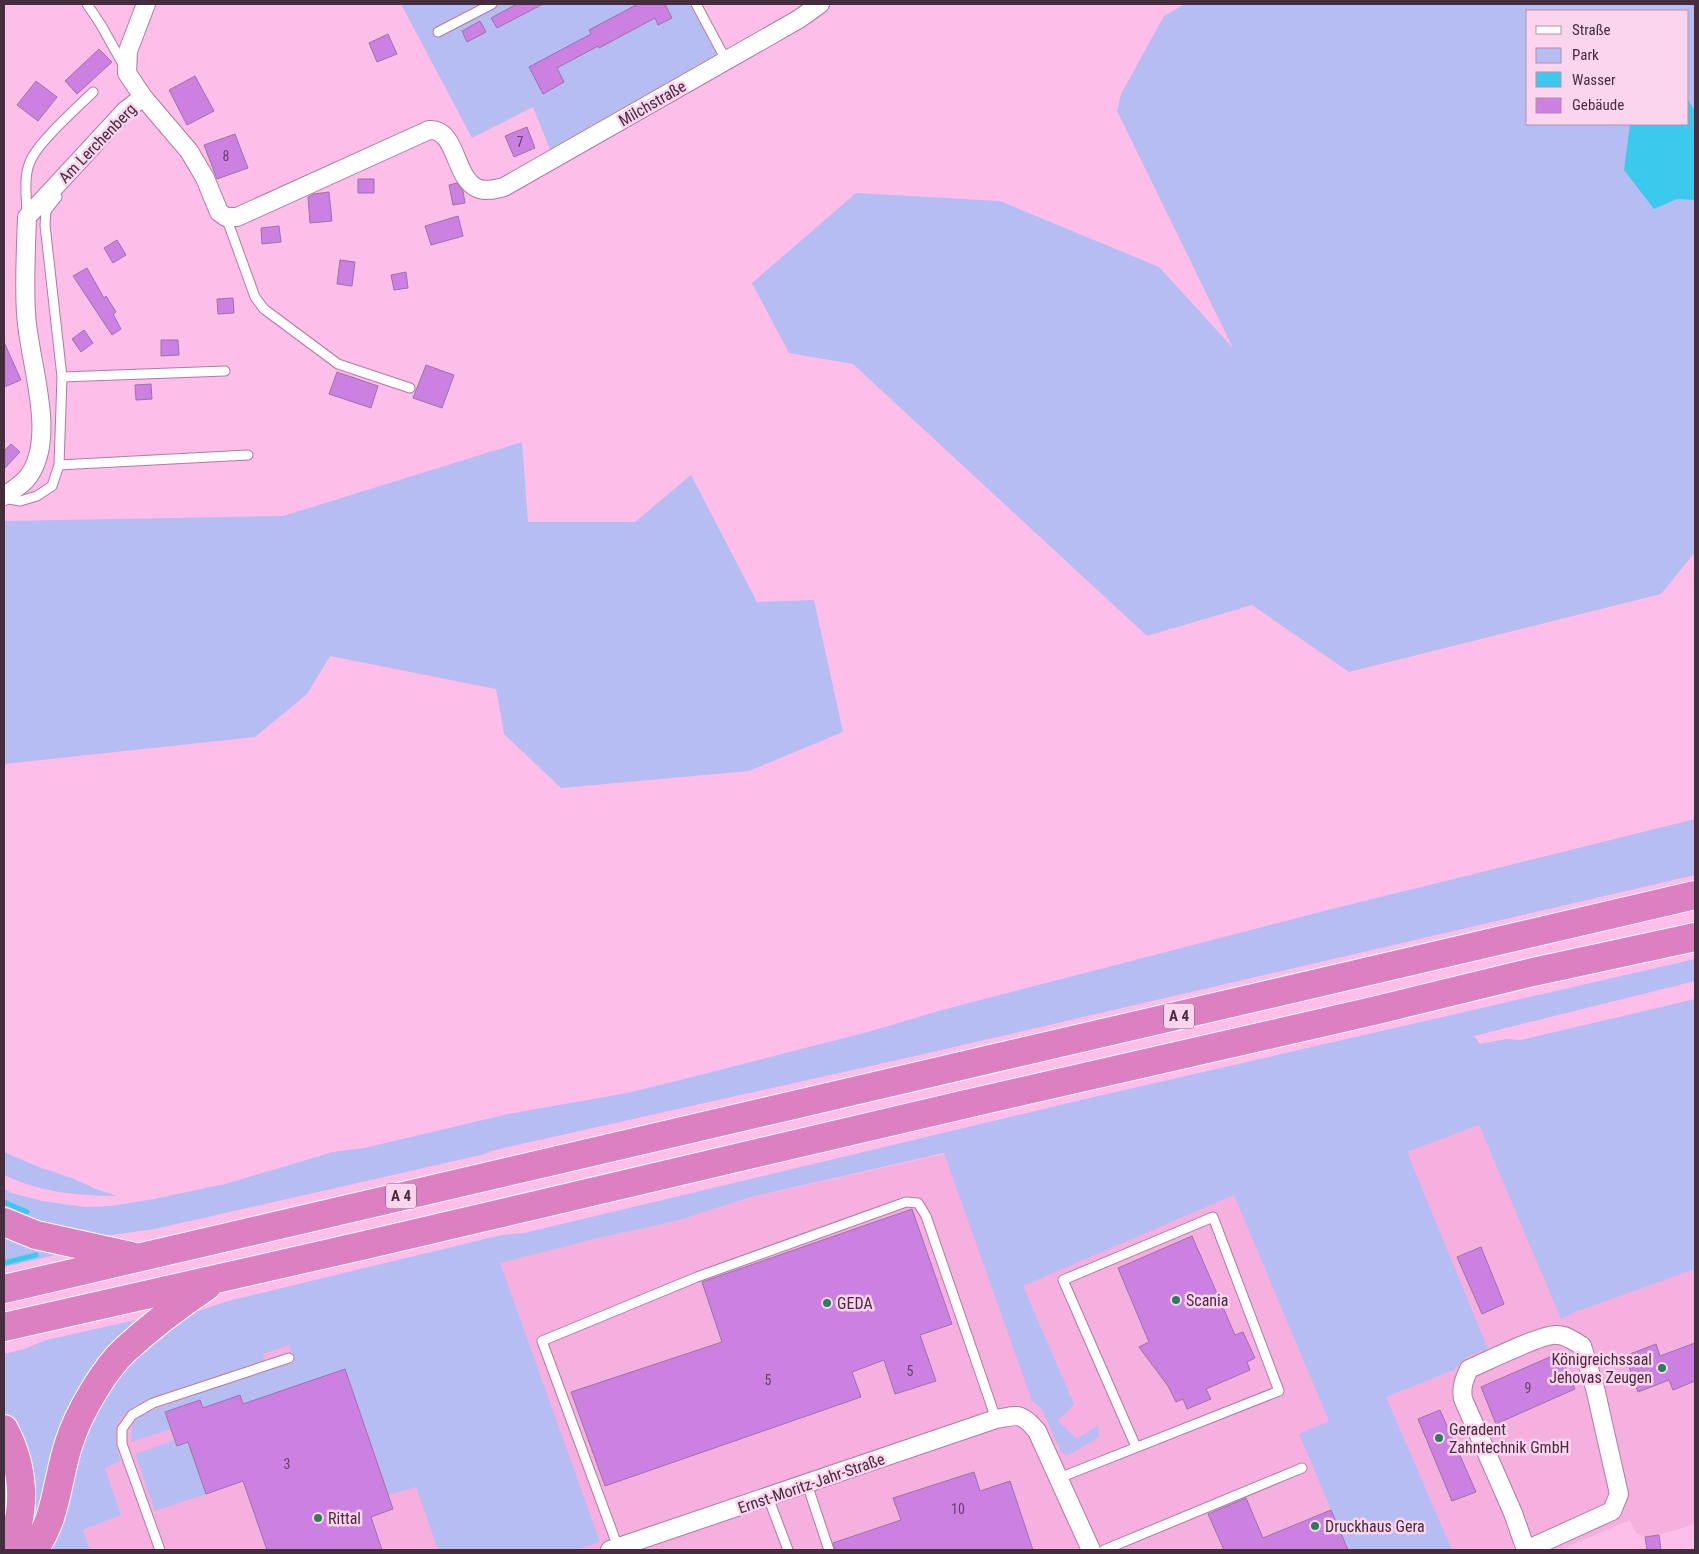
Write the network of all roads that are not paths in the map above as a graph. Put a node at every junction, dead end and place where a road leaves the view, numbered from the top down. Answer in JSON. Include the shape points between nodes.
{"nodes":[{"id":1,"x":87,"y":4,"type":"edge"},
{"id":2,"x":146,"y":4,"type":"edge"},
{"id":3,"x":492,"y":4,"type":"edge"},
{"id":4,"x":696,"y":4,"type":"edge"},
{"id":5,"x":820,"y":4,"type":"edge"},
{"id":6,"x":438,"y":32,"type":"dead end"},
{"id":7,"x":726,"y":60,"type":"junction"},
{"id":8,"x":128,"y":73,"type":"junction"},
{"id":9,"x":93,"y":92,"type":"dead end"},
{"id":10,"x":143,"y":96,"type":"junction"},
{"id":11,"x":27,"y":217,"type":"junction"},
{"id":12,"x":226,"y":217,"type":"junction"},
{"id":13,"x":225,"y":371,"type":"dead end"},
{"id":14,"x":62,"y":376,"type":"junction"},
{"id":15,"x":410,"y":388,"type":"dead end"},
{"id":16,"x":248,"y":455,"type":"dead end"},
{"id":17,"x":59,"y":465,"type":"junction"},
{"id":18,"x":4,"y":497,"type":"edge"},
{"id":19,"x":1695,"y":895,"type":"edge"},
{"id":20,"x":1695,"y":937,"type":"edge"},
{"id":21,"x":4,"y":1222,"type":"edge"},
{"id":22,"x":140,"y":1258,"type":"junction"},
{"id":23,"x":219,"y":1278,"type":"junction"},
{"id":24,"x":4,"y":1290,"type":"edge"},
{"id":25,"x":4,"y":1327,"type":"edge"},
{"id":26,"x":289,"y":1358,"type":"dead end"},
{"id":27,"x":1004,"y":1418,"type":"junction"},
{"id":28,"x":4,"y":1429,"type":"edge"},
{"id":29,"x":1136,"y":1447,"type":"junction"},
{"id":30,"x":1302,"y":1468,"type":"dead end"},
{"id":31,"x":1059,"y":1478,"type":"junction"},
{"id":32,"x":807,"y":1484,"type":"junction"},
{"id":33,"x":768,"y":1497,"type":"junction"},
{"id":34,"x":616,"y":1549,"type":"edge"},
{"id":35,"x":8,"y":1550,"type":"edge"},
{"id":36,"x":33,"y":1550,"type":"edge"},
{"id":37,"x":160,"y":1550,"type":"edge"},
{"id":38,"x":785,"y":1550,"type":"edge"},
{"id":39,"x":829,"y":1550,"type":"edge"},
{"id":40,"x":1091,"y":1550,"type":"edge"},
{"id":41,"x":1104,"y":1550,"type":"edge"},
{"id":42,"x":1525,"y":1550,"type":"edge"}],
"edges":[{"from":1,"to":8,"type":"lane"},
{"from":2,"to":8,"type":"street","via":[[128,51]]},
{"from":3,"to":6,"type":"lane"},
{"from":4,"to":7,"type":"lane"},
{"from":5,"to":7,"type":"street","name":"Milchstraße"},
{"from":7,"to":12,"type":"street","name":"Milchstraße","via":[[504,187],[489,190],[478,189],[471,184],[444,134],[436,129],[237,217]]},
{"from":8,"to":10,"type":"street"},
{"from":9,"to":11,"type":"lane","via":[[30,161]]},
{"from":10,"to":11,"type":"street","name":"Am Lerchenberg","via":[[124,111]]},
{"from":10,"to":12,"type":"street","name":"Am Lerchenberg","via":[[188,151],[205,178],[219,212]]},
{"from":10,"to":14,"type":"lane","via":[[131,115],[46,211]]},
{"from":11,"to":18,"type":"street","via":[[26,313],[40,406],[40,447],[30,475]]},
{"from":12,"to":15,"type":"lane","via":[[255,298],[264,309],[338,364]]},
{"from":13,"to":14,"type":"lane"},
{"from":14,"to":17,"type":"lane"},
{"from":16,"to":17,"type":"lane"},
{"from":17,"to":18,"type":"lane","via":[[52,486],[37,496],[20,501]]},
{"from":19,"to":22,"type":"highway","number":"A 4"},
{"from":20,"to":23,"type":"highway","number":"A 4"},
{"from":21,"to":22,"type":"highway","via":[[36,1235]]},
{"from":22,"to":24,"type":"highway","number":"A 4"},
{"from":23,"to":25,"type":"highway","number":"A 4"},
{"from":23,"to":36,"type":"highway","via":[[124,1350],[104,1377],[85,1406],[69,1442],[50,1516],[40,1542]]},
{"from":26,"to":37,"type":"lane","via":[[153,1403],[132,1415],[122,1429],[122,1444]]},
{"from":27,"to":31,"type":"street","via":[[1019,1416],[1027,1419],[1037,1431]]},
{"from":27,"to":32,"type":"street","name":"Ernst-Moritz-Jahr-Straße"},
{"from":27,"to":34,"type":"lane","via":[[926,1216],[918,1203],[906,1202],[697,1277],[542,1341]]},
{"from":28,"to":35,"type":"highway","via":[[12,1444],[22,1493],[19,1521]]},
{"from":29,"to":29,"type":"lane","via":[[1279,1391],[1213,1217],[1063,1280]]},
{"from":29,"to":31,"type":"lane"},
{"from":30,"to":41,"type":"lane"},
{"from":31,"to":40,"type":"street"},
{"from":32,"to":33,"type":"street","name":"Ernst-Moritz-Jahr-Straße"},
{"from":32,"to":39,"type":"lane"},
{"from":33,"to":34,"type":"street","name":"Ernst-Moritz-Jahr-Straße"},
{"from":33,"to":38,"type":"lane"},
{"from":42,"to":42,"type":"street","via":[[1612,1511],[1619,1494],[1582,1346],[1556,1334],[1469,1369],[1462,1383],[1463,1399],[1513,1513]]}]}
